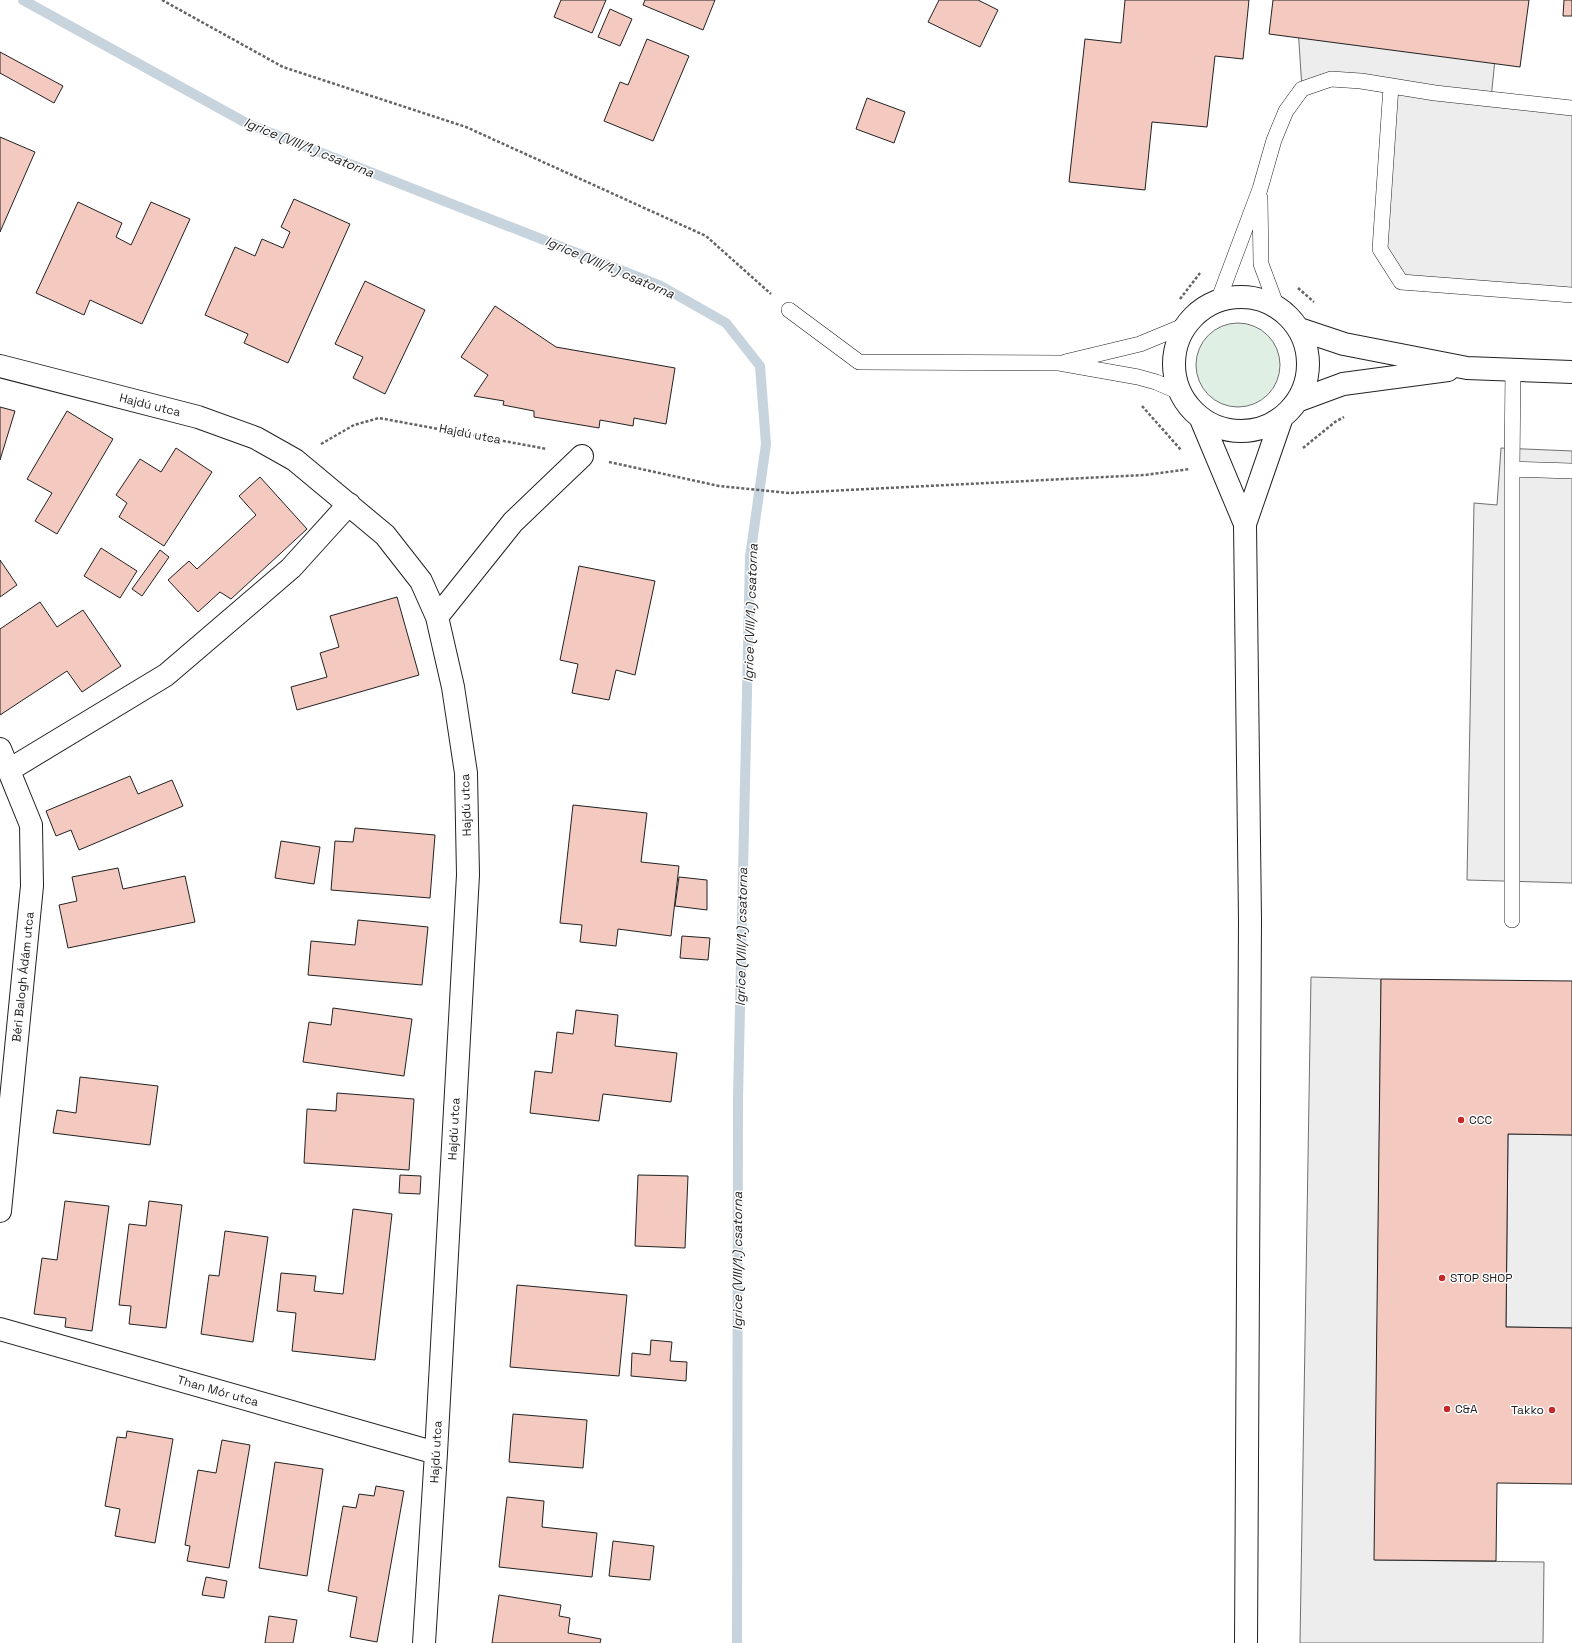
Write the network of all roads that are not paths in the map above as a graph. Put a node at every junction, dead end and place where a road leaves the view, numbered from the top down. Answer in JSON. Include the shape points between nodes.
{"nodes":[{"id":1,"x":1391,"y":86,"type":"junction"},
{"id":2,"x":1572,"y":108,"type":"edge"},
{"id":3,"x":1260,"y":189,"type":"junction"},
{"id":4,"x":1572,"y":296,"type":"edge"},
{"id":5,"x":1218,"y":300,"type":"junction"},
{"id":6,"x":1277,"y":308,"type":"junction"},
{"id":7,"x":789,"y":310,"type":"road end"},
{"id":8,"x":1186,"y":325,"type":"junction"},
{"id":9,"x":1299,"y":330,"type":"junction"},
{"id":10,"x":1059,"y":363,"type":"junction"},
{"id":11,"x":0,"y":366,"type":"edge"},
{"id":12,"x":1467,"y":368,"type":"junction"},
{"id":13,"x":1513,"y":369,"type":"junction"},
{"id":14,"x":1572,"y":372,"type":"edge"},
{"id":15,"x":1179,"y":392,"type":"junction"},
{"id":16,"x":1297,"y":401,"type":"junction"},
{"id":17,"x":1282,"y":417,"type":"junction"},
{"id":18,"x":1200,"y":418,"type":"junction"},
{"id":19,"x":582,"y":456,"type":"road end"},
{"id":20,"x":1512,"y":469,"type":"junction"},
{"id":21,"x":1572,"y":471,"type":"edge"},
{"id":22,"x":349,"y":504,"type":"junction"},
{"id":23,"x":1246,"y":524,"type":"junction"},
{"id":24,"x":437,"y":617,"type":"junction"},
{"id":25,"x":0,"y":749,"type":"edge"},
{"id":26,"x":9,"y":770,"type":"junction"},
{"id":27,"x":1512,"y":920,"type":"dead end"},
{"id":28,"x":0,"y":1211,"type":"edge"},
{"id":29,"x":0,"y":1329,"type":"edge"},
{"id":30,"x":436,"y":1453,"type":"junction"},
{"id":31,"x":424,"y":1643,"type":"edge"},
{"id":32,"x":1246,"y":1643,"type":"edge"}],
"edges":[{"from":1,"to":2,"type":"lane"},
{"from":1,"to":3,"type":"lane","via":[[1331,79],[1302,89],[1286,112],[1274,140]]},
{"from":1,"to":4,"type":"lane","via":[[1380,249],[1401,282]]},
{"from":3,"to":5,"type":"lane"},
{"from":3,"to":6,"type":"lane","via":[[1261,264]]},
{"from":5,"to":6,"type":"street","via":[[1249,297],[1264,300]]},
{"from":5,"to":8,"type":"street","via":[[1200,310]]},
{"from":6,"to":9,"type":"street","via":[[1289,317]]},
{"from":7,"to":10,"type":"lane","via":[[859,362]]},
{"from":8,"to":10,"type":"lane","via":[[1140,344]]},
{"from":8,"to":15,"type":"street","via":[[1179,337],[1173,364]]},
{"from":9,"to":12,"type":"street","via":[[1344,344]]},
{"from":9,"to":16,"type":"street","via":[[1308,358],[1304,388]]},
{"from":10,"to":15,"type":"lane","via":[[1138,377]]},
{"from":11,"to":22,"type":"street","name":"Hajdú utca","via":[[198,417],[256,438],[295,460]]},
{"from":12,"to":13,"type":"street"},
{"from":12,"to":16,"type":"street","via":[[1343,384]]},
{"from":13,"to":14,"type":"street"},
{"from":13,"to":20,"type":"lane"},
{"from":15,"to":18,"type":"street","via":[[1188,407]]},
{"from":16,"to":17,"type":"street"},
{"from":17,"to":18,"type":"street","via":[[1270,425],[1242,432],[1213,426]]},
{"from":17,"to":23,"type":"street"},
{"from":18,"to":23,"type":"street"},
{"from":19,"to":24,"type":"street","via":[[513,522]]},
{"from":20,"to":21,"type":"lane"},
{"from":20,"to":27,"type":"lane"},
{"from":22,"to":24,"type":"street","name":"Hajdú utca","via":[[385,535],[421,581]]},
{"from":22,"to":26,"type":"street","via":[[291,568],[166,674]]},
{"from":23,"to":32,"type":"street","via":[[1250,920]]},
{"from":24,"to":30,"type":"street","name":"Hajdú utca","via":[[453,687],[466,773],[468,875]]},
{"from":25,"to":26,"type":"street","name":"Béri Balogh Ádám utca"},
{"from":26,"to":28,"type":"street","name":"Béri Balogh Ádám utca","via":[[30,825],[32,886]]},
{"from":29,"to":30,"type":"street","name":"Than Mór utca"},
{"from":30,"to":31,"type":"street","name":"Hajdú utca"}]}
